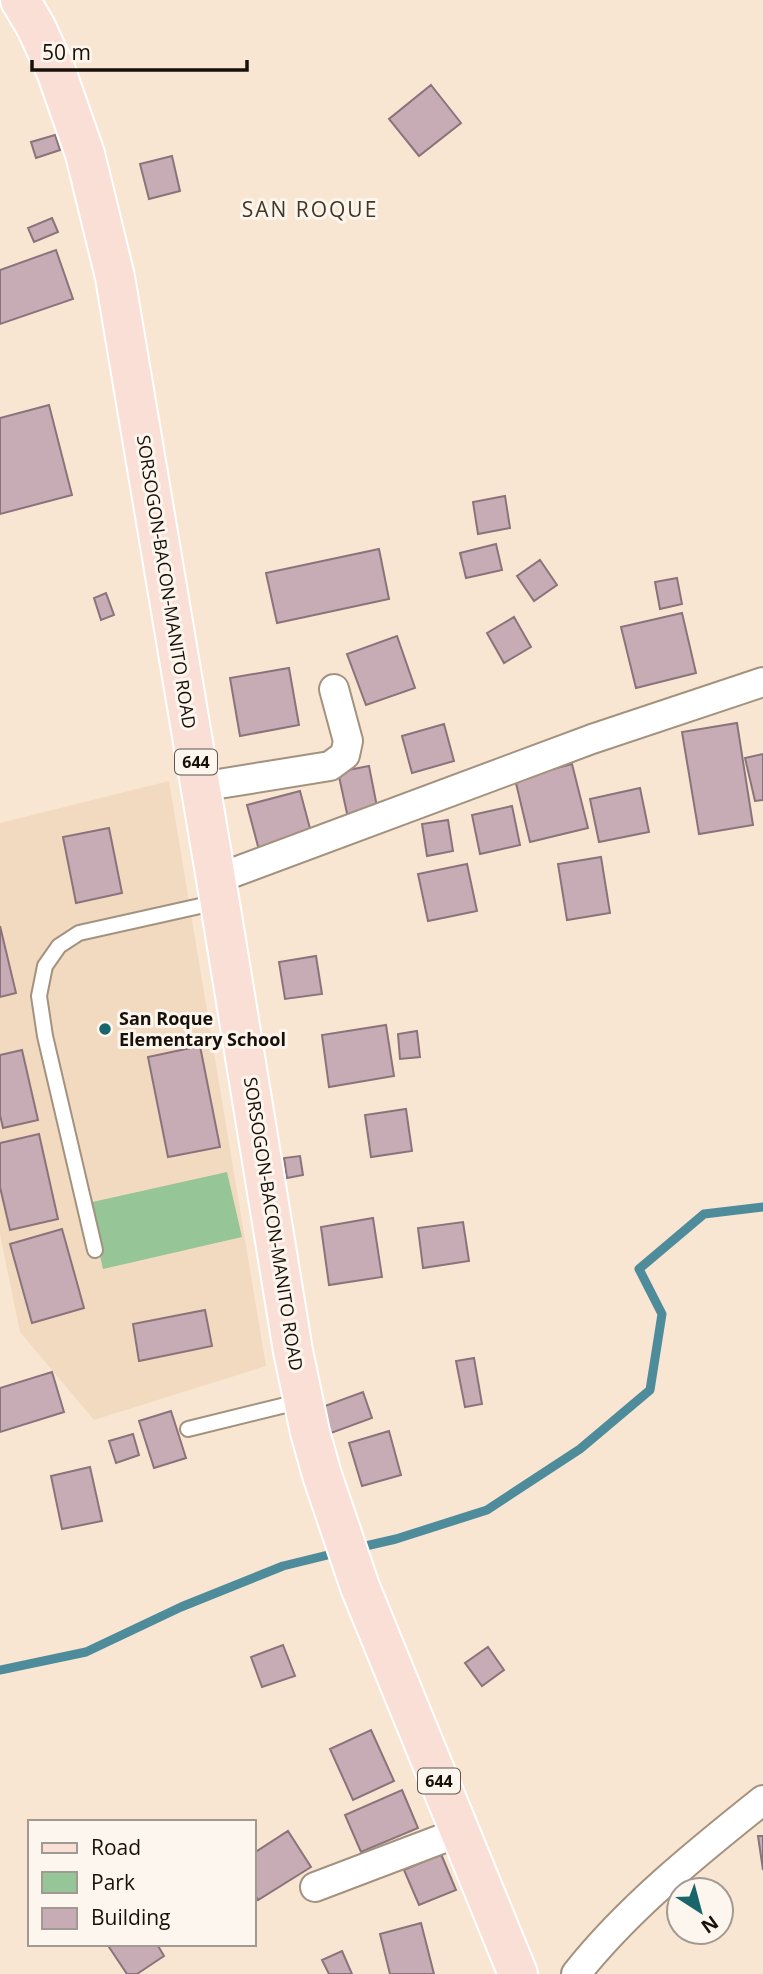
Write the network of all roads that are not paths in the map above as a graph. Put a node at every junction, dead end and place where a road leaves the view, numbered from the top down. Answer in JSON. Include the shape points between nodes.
{"nodes":[{"id":1,"x":20,"y":0,"type":"edge"},
{"id":2,"x":763,"y":682,"type":"edge"},
{"id":3,"x":334,"y":689,"type":"dead end"},
{"id":4,"x":200,"y":787,"type":"junction"},
{"id":5,"x":218,"y":890,"type":"junction"},
{"id":6,"x":95,"y":1250,"type":"dead end"},
{"id":7,"x":303,"y":1401,"type":"junction"},
{"id":8,"x":188,"y":1429,"type":"dead end"},
{"id":9,"x":763,"y":1800,"type":"edge"},
{"id":10,"x":460,"y":1832,"type":"junction"},
{"id":11,"x":315,"y":1887,"type":"dead end"},
{"id":12,"x":518,"y":1974,"type":"edge"},
{"id":13,"x":576,"y":1974,"type":"edge"}],
"edges":[{"from":1,"to":4,"type":"main road","name":"SORSOGON-BACON-MANITO ROAD","number":"644","via":[[56,71],[81,142],[115,277]]},
{"from":2,"to":5,"type":"street","via":[[592,739]]},
{"from":3,"to":4,"type":"street","via":[[348,741],[345,755],[330,766]]},
{"from":4,"to":5,"type":"main road","name":"SORSOGON-BACON-MANITO ROAD","number":"644"},
{"from":5,"to":6,"type":"lane","via":[[79,933],[59,946],[45,965],[39,996],[45,1036]]},
{"from":5,"to":7,"type":"main road","name":"SORSOGON-BACON-MANITO ROAD","number":"644"},
{"from":7,"to":8,"type":"lane"},
{"from":7,"to":10,"type":"main road","name":"SORSOGON-BACON-MANITO ROAD","number":"644","via":[[322,1475],[360,1587]]},
{"from":9,"to":13,"type":"street","via":[[618,1926]]},
{"from":10,"to":11,"type":"street"},
{"from":10,"to":12,"type":"main road","name":"SORSOGON-BACON-MANITO ROAD","number":"644"}]}
